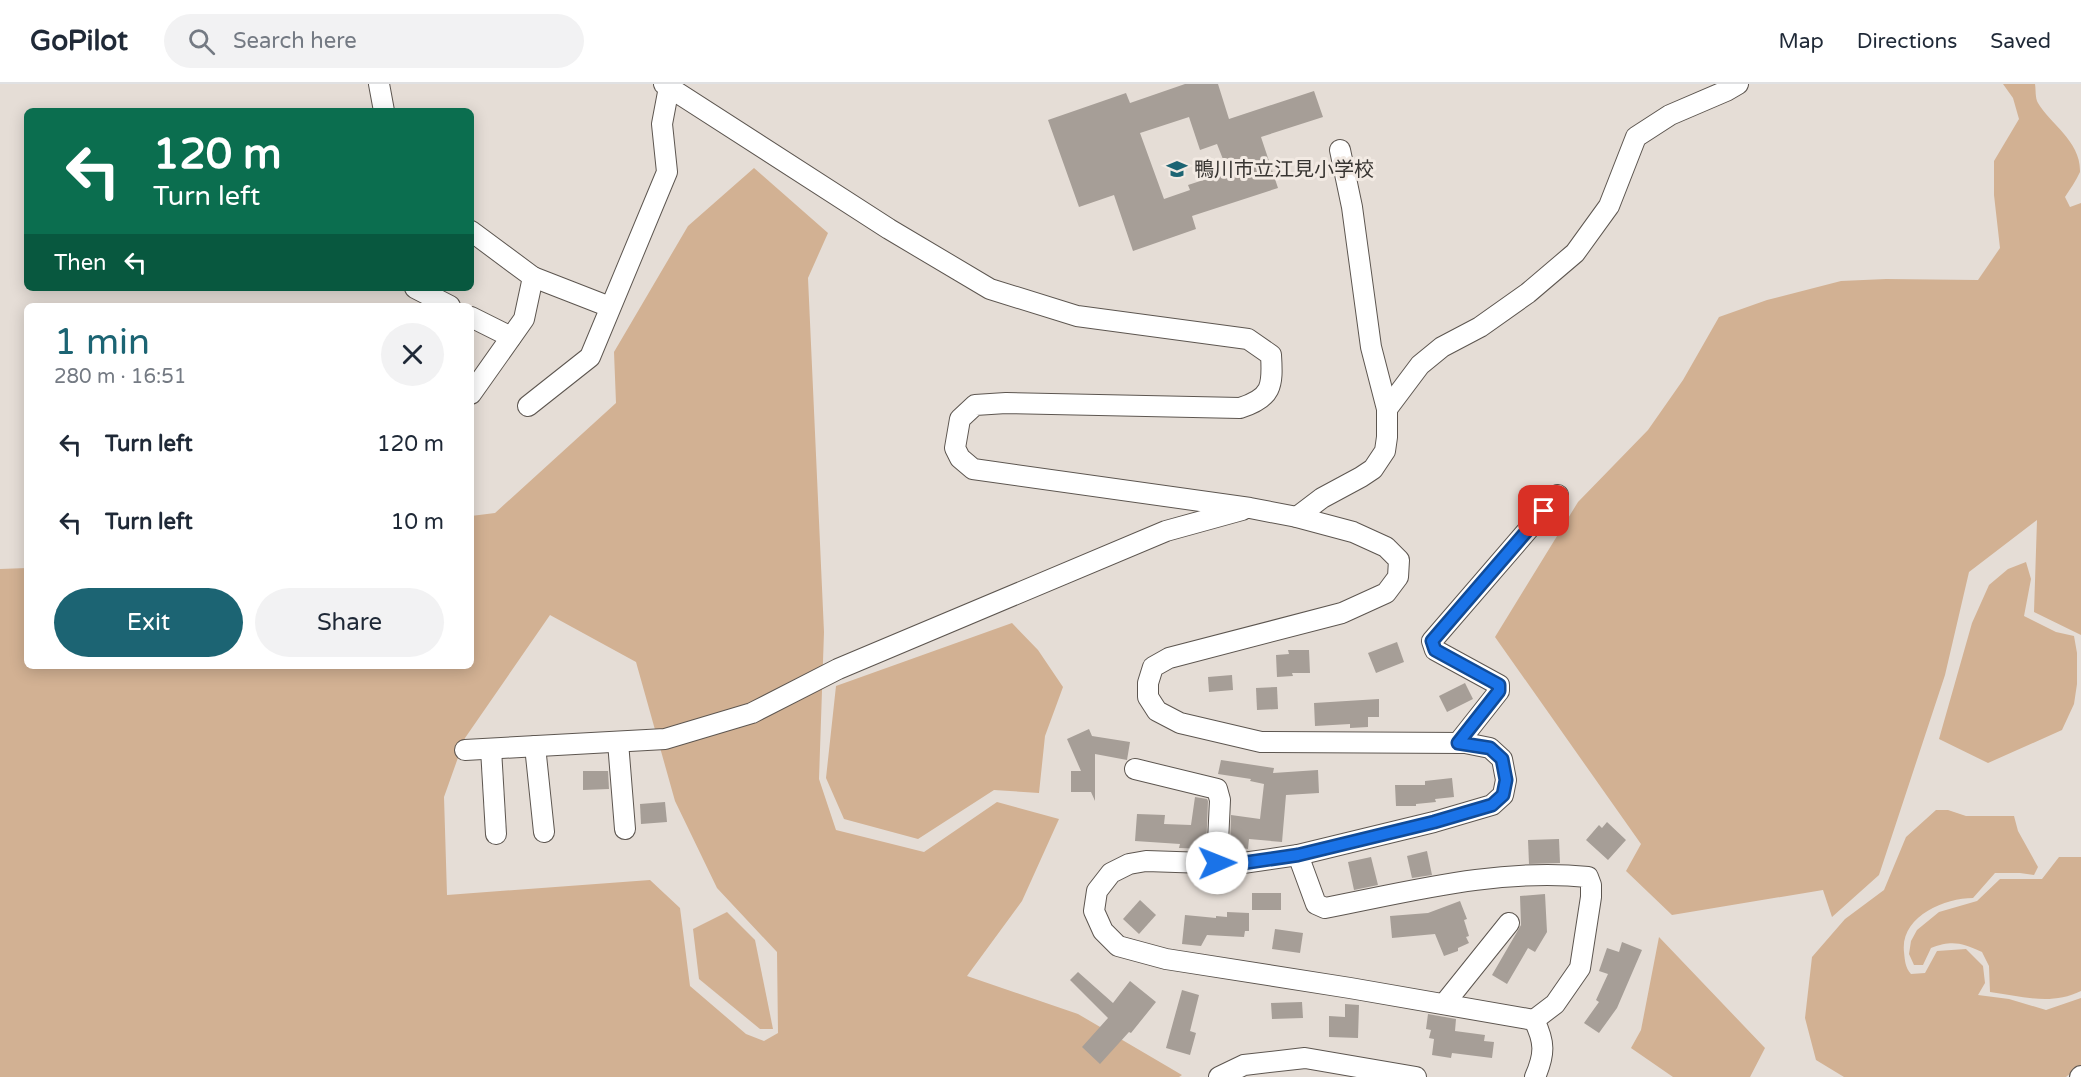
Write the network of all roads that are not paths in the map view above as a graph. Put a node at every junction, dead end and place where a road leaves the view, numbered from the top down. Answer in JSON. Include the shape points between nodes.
{"nodes":[{"id":1,"x":379,"y":84,"type":"edge"},
{"id":2,"x":1738,"y":84,"type":"edge"},
{"id":3,"x":667,"y":86,"type":"edge"},
{"id":4,"x":383,"y":108,"type":"edge"},
{"id":5,"x":1340,"y":150,"type":"dead end"},
{"id":6,"x":474,"y":233,"type":"edge"},
{"id":7,"x":533,"y":276,"type":"junction"},
{"id":8,"x":421,"y":291,"type":"edge"},
{"id":9,"x":444,"y":303,"type":"edge"},
{"id":10,"x":610,"y":307,"type":"junction"},
{"id":11,"x":474,"y":319,"type":"edge"},
{"id":12,"x":511,"y":338,"type":"junction"},
{"id":13,"x":474,"y":389,"type":"edge"},
{"id":14,"x":528,"y":406,"type":"dead end"},
{"id":15,"x":1387,"y":409,"type":"junction"},
{"id":16,"x":1558,"y":495,"type":"dead end"},
{"id":17,"x":1250,"y":508,"type":"junction"},
{"id":18,"x":1297,"y":517,"type":"junction"},
{"id":19,"x":618,"y":742,"type":"junction"},
{"id":20,"x":1458,"y":743,"type":"junction"},
{"id":21,"x":535,"y":747,"type":"junction"},
{"id":22,"x":491,"y":749,"type":"junction"},
{"id":23,"x":465,"y":750,"type":"dead end"},
{"id":24,"x":1135,"y":769,"type":"dead end"},
{"id":25,"x":626,"y":829,"type":"dead end"},
{"id":26,"x":544,"y":832,"type":"dead end"},
{"id":27,"x":496,"y":834,"type":"dead end"},
{"id":28,"x":1298,"y":855,"type":"junction"},
{"id":29,"x":1217,"y":863,"type":"junction"},
{"id":30,"x":1509,"y":923,"type":"dead end"},
{"id":31,"x":1444,"y":1004,"type":"junction"},
{"id":32,"x":1534,"y":1020,"type":"junction"},
{"id":33,"x":1219,"y":1077,"type":"edge"},
{"id":34,"x":1416,"y":1077,"type":"edge"},
{"id":35,"x":1535,"y":1077,"type":"edge"}],
"edges":[{"from":1,"to":4,"type":"street"},
{"from":2,"to":15,"type":"street","via":[[1670,115],[1636,137],[1608,206],[1575,253],[1519,300],[1420,364]]},
{"from":3,"to":10,"type":"street","via":[[662,123],[667,172]]},
{"from":3,"to":17,"type":"street","via":[[990,290],[1077,316],[1248,339],[1271,355],[1269,391],[1258,402],[1240,408],[975,405],[960,419],[956,434],[955,447],[960,458],[974,469]]},
{"from":5,"to":15,"type":"street","via":[[1353,207],[1371,347]]},
{"from":6,"to":7,"type":"street"},
{"from":7,"to":10,"type":"street"},
{"from":7,"to":12,"type":"street","via":[[524,319]]},
{"from":8,"to":9,"type":"street"},
{"from":10,"to":14,"type":"street","via":[[590,357]]},
{"from":11,"to":12,"type":"street"},
{"from":12,"to":13,"type":"street"},
{"from":15,"to":18,"type":"street","via":[[1384,451],[1373,468]]},
{"from":16,"to":20,"type":"street","via":[[1432,641],[1435,650],[1499,685],[1499,691]]},
{"from":17,"to":18,"type":"street"},
{"from":17,"to":19,"type":"street","via":[[1166,531],[838,669],[752,713],[665,739]]},
{"from":18,"to":20,"type":"street","via":[[1353,532],[1386,547],[1398,561],[1398,577],[1386,593],[1342,613],[1169,658],[1153,667],[1148,683],[1148,697],[1157,711],[1180,723],[1261,742]]},
{"from":19,"to":21,"type":"street"},
{"from":19,"to":25,"type":"street"},
{"from":20,"to":28,"type":"street","via":[[1490,748],[1502,759],[1506,780],[1503,795],[1492,805]]},
{"from":21,"to":22,"type":"street"},
{"from":21,"to":26,"type":"street"},
{"from":22,"to":23,"type":"street"},
{"from":22,"to":27,"type":"street"},
{"from":24,"to":29,"type":"street","via":[[1217,789]]},
{"from":28,"to":29,"type":"street"},
{"from":28,"to":32,"type":"street","via":[[1316,904],[1325,908],[1483,878],[1588,877],[1591,897],[1580,968],[1555,1004]]},
{"from":29,"to":31,"type":"street","via":[[1146,861],[1111,873],[1097,891],[1095,911],[1103,931],[1118,946],[1166,959]]},
{"from":30,"to":31,"type":"street"},
{"from":31,"to":32,"type":"street"},
{"from":32,"to":35,"type":"street","via":[[1542,1037],[1543,1060]]},
{"from":33,"to":34,"type":"street","via":[[1244,1065],[1305,1058]]}]}
